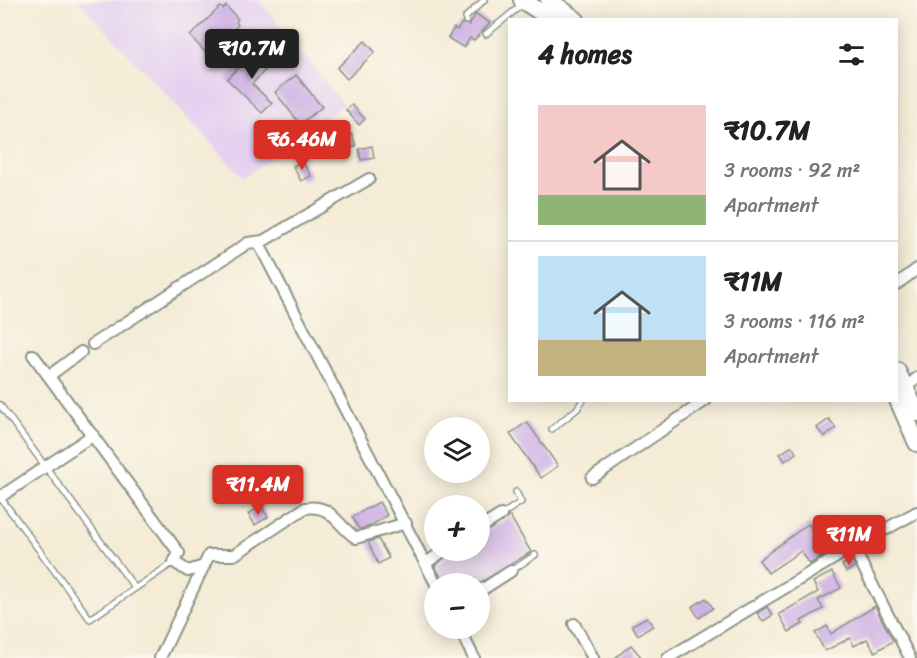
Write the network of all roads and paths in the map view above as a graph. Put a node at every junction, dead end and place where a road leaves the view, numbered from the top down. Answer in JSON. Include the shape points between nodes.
{"nodes":[{"id":1,"x":484,"y":0,"type":"edge"},
{"id":2,"x":549,"y":0,"type":"edge"},
{"id":3,"x":524,"y":1,"type":"edge"},
{"id":4,"x":550,"y":18,"type":"edge"},
{"id":5,"x":573,"y":18,"type":"edge"},
{"id":6,"x":466,"y":21,"type":"dead end"},
{"id":7,"x":486,"y":34,"type":"dead end"},
{"id":8,"x":369,"y":179,"type":"dead end"},
{"id":9,"x":258,"y":242,"type":"junction"},
{"id":10,"x":917,"y":269,"type":"edge"},
{"id":11,"x":898,"y":283,"type":"edge"},
{"id":12,"x":93,"y":344,"type":"dead end"},
{"id":13,"x":81,"y":352,"type":"dead end"},
{"id":14,"x":33,"y":355,"type":"dead end"},
{"id":15,"x":898,"y":373,"type":"edge"},
{"id":16,"x":49,"y":376,"type":"junction"},
{"id":17,"x":906,"y":388,"type":"edge"},
{"id":18,"x":582,"y":402,"type":"edge"},
{"id":19,"x":703,"y":402,"type":"edge"},
{"id":20,"x":0,"y":405,"type":"edge"},
{"id":21,"x":917,"y":413,"type":"edge"},
{"id":22,"x":552,"y":429,"type":"dead end"},
{"id":23,"x":93,"y":435,"type":"junction"},
{"id":24,"x":917,"y":443,"type":"edge"},
{"id":25,"x":46,"y":468,"type":"junction"},
{"id":26,"x":592,"y":478,"type":"dead end"},
{"id":27,"x":516,"y":492,"type":"dead end"},
{"id":28,"x":0,"y":496,"type":"edge"},
{"id":29,"x":917,"y":512,"type":"edge"},
{"id":30,"x":501,"y":515,"type":"joint"},
{"id":31,"x":490,"y":522,"type":"edge"},
{"id":32,"x":406,"y":523,"type":"junction"},
{"id":33,"x":853,"y":547,"type":"junction"},
{"id":34,"x":535,"y":555,"type":"dead end"},
{"id":35,"x":429,"y":561,"type":"edge"},
{"id":36,"x":174,"y":562,"type":"junction"},
{"id":37,"x":426,"y":563,"type":"junction"},
{"id":38,"x":204,"y":566,"type":"junction"},
{"id":39,"x":511,"y":571,"type":"joint"},
{"id":40,"x":431,"y":573,"type":"edge"},
{"id":41,"x":490,"y":585,"type":"edge"},
{"id":42,"x":135,"y":588,"type":"junction"},
{"id":43,"x":574,"y":624,"type":"dead end"},
{"id":44,"x":464,"y":639,"type":"edge"},
{"id":45,"x":160,"y":658,"type":"edge"},
{"id":46,"x":474,"y":658,"type":"edge"},
{"id":47,"x":593,"y":658,"type":"edge"},
{"id":48,"x":668,"y":658,"type":"edge"},
{"id":49,"x":910,"y":658,"type":"edge"}],
"edges":[{"from":1,"to":6,"type":"lane"},
{"from":2,"to":5,"type":"main road"},
{"from":3,"to":4,"type":"main road"},
{"from":3,"to":7,"type":"lane"},
{"from":8,"to":9,"type":"street"},
{"from":9,"to":12,"type":"street","via":[[248,243]]},
{"from":9,"to":32,"type":"street"},
{"from":10,"to":11,"type":"street"},
{"from":13,"to":16,"type":"street"},
{"from":14,"to":16,"type":"street"},
{"from":15,"to":17,"type":"main road"},
{"from":16,"to":23,"type":"street"},
{"from":17,"to":21,"type":"main road"},
{"from":17,"to":24,"type":"main road"},
{"from":18,"to":22,"type":"lane"},
{"from":19,"to":26,"type":"street"},
{"from":20,"to":25,"type":"lane"},
{"from":23,"to":25,"type":"street"},
{"from":23,"to":36,"type":"street","via":[[179,553]]},
{"from":25,"to":28,"type":"street"},
{"from":25,"to":42,"type":"lane"},
{"from":27,"to":30,"type":"lane","via":[[521,502]]},
{"from":28,"to":42,"type":"lane","via":[[90,619]]},
{"from":29,"to":33,"type":"street"},
{"from":30,"to":31,"type":"street"},
{"from":32,"to":37,"type":"street"},
{"from":32,"to":38,"type":"street","via":[[356,538],[328,511],[318,506],[305,508],[234,555],[209,555]]},
{"from":33,"to":48,"type":"street"},
{"from":33,"to":49,"type":"street"},
{"from":34,"to":39,"type":"lane"},
{"from":35,"to":37,"type":"street"},
{"from":36,"to":38,"type":"street","via":[[188,571]]},
{"from":36,"to":42,"type":"lane"},
{"from":37,"to":40,"type":"street"},
{"from":38,"to":45,"type":"street"},
{"from":39,"to":41,"type":"street"},
{"from":43,"to":47,"type":"street"},
{"from":44,"to":46,"type":"street"}]}
